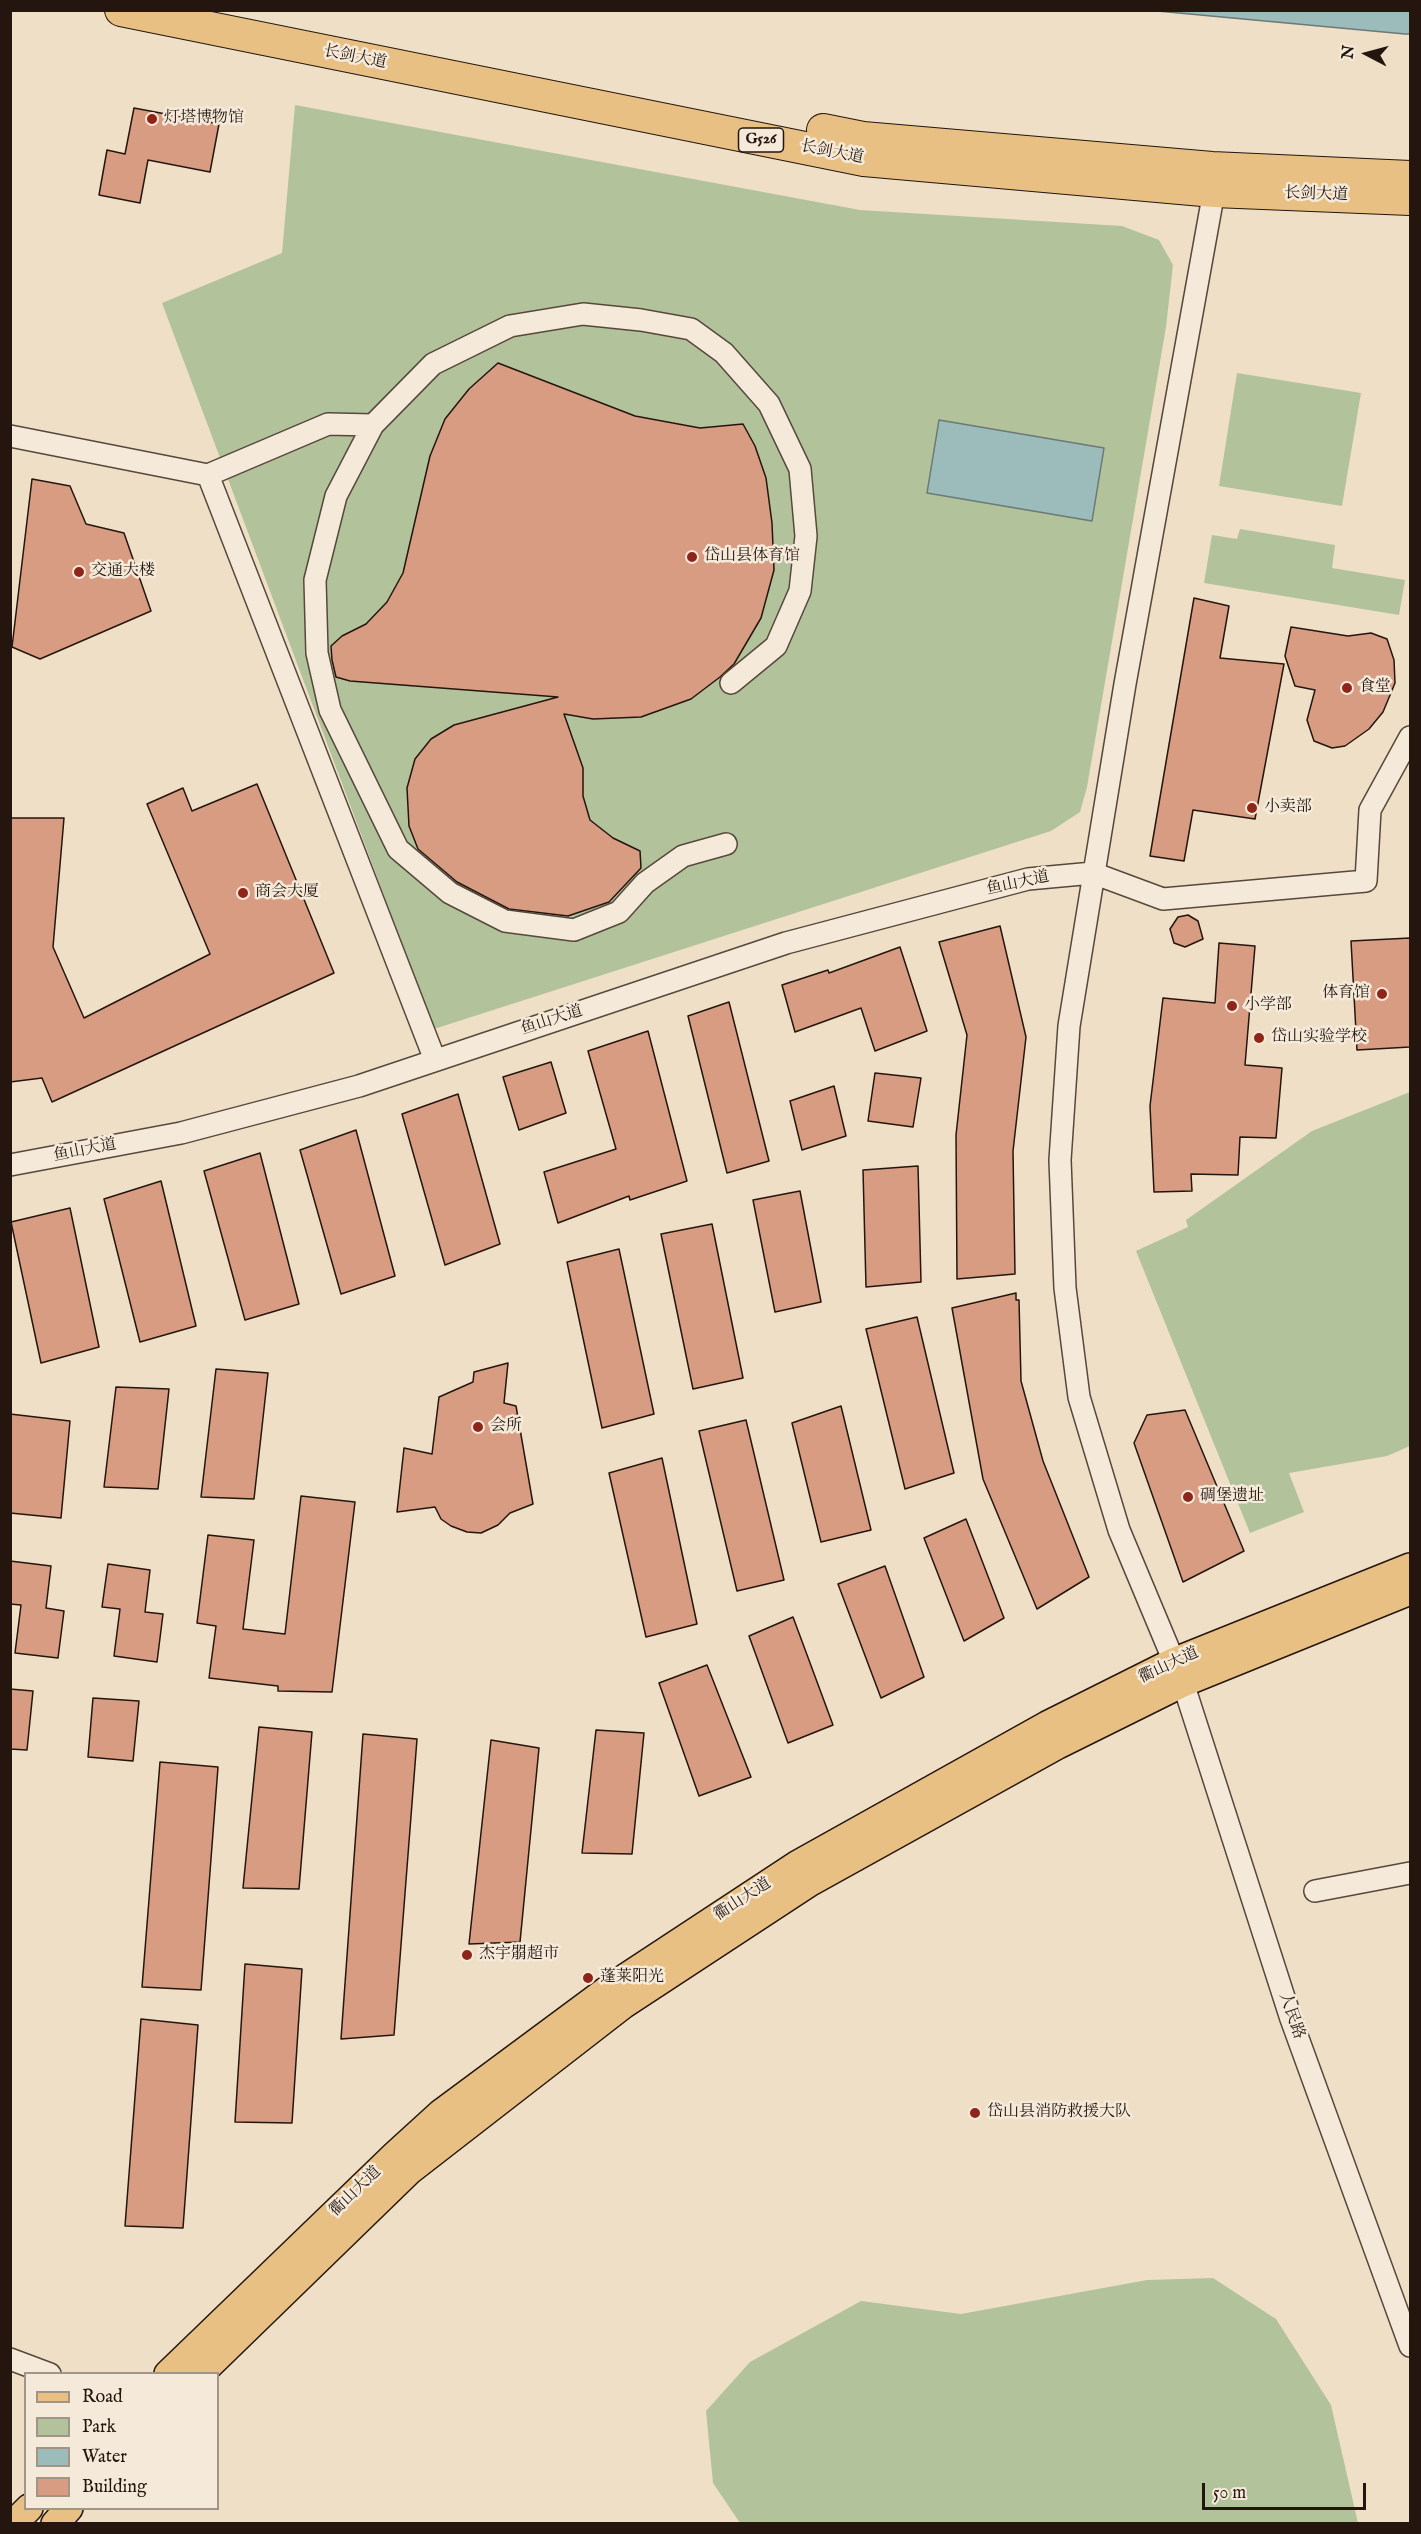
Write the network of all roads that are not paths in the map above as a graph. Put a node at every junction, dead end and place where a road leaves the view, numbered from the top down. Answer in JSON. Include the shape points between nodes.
{"nodes":[{"id":1,"x":121,"y":10,"type":"edge"},
{"id":2,"x":224,"y":10,"type":"edge"},
{"id":3,"x":1410,"y":177,"type":"edge"},
{"id":4,"x":1214,"y":191,"type":"junction"},
{"id":5,"x":1410,"y":199,"type":"edge"},
{"id":6,"x":373,"y":425,"type":"junction"},
{"id":7,"x":10,"y":436,"type":"edge"},
{"id":8,"x":208,"y":475,"type":"junction"},
{"id":9,"x":731,"y":683,"type":"dead end"},
{"id":10,"x":1410,"y":737,"type":"edge"},
{"id":11,"x":726,"y":844,"type":"dead end"},
{"id":12,"x":1093,"y":873,"type":"junction"},
{"id":13,"x":435,"y":1060,"type":"junction"},
{"id":14,"x":10,"y":1165,"type":"edge"},
{"id":15,"x":1410,"y":1567,"type":"edge"},
{"id":16,"x":1410,"y":1591,"type":"edge"},
{"id":17,"x":1178,"y":1672,"type":"junction"},
{"id":18,"x":1410,"y":1873,"type":"edge"},
{"id":19,"x":1316,"y":1891,"type":"dead end"},
{"id":20,"x":1410,"y":2346,"type":"edge"},
{"id":21,"x":10,"y":2359,"type":"edge"},
{"id":22,"x":47,"y":2372,"type":"edge"},
{"id":23,"x":169,"y":2372,"type":"edge"},
{"id":24,"x":201,"y":2372,"type":"edge"},
{"id":25,"x":27,"y":2510,"type":"edge"},
{"id":26,"x":67,"y":2510,"type":"edge"},
{"id":27,"x":13,"y":2523,"type":"edge"},
{"id":28,"x":55,"y":2523,"type":"edge"}],
"edges":[{"from":1,"to":4,"type":"highway","name":"长剑大道","number":"G526","via":[[864,160]]},
{"from":2,"to":3,"type":"highway","name":"长剑大道","number":"G526","via":[[862,138],[1212,168]]},
{"from":4,"to":5,"type":"highway","name":"长剑大道","number":"G526"},
{"from":4,"to":12,"type":"street","name":"人民路"},
{"from":6,"to":8,"type":"street","via":[[328,424]]},
{"from":6,"to":9,"type":"street","via":[[433,363],[510,326],[583,314],[691,329],[724,353],[769,405],[800,469],[807,536],[800,591],[776,646]]},
{"from":6,"to":11,"type":"street","via":[[336,496],[315,580],[317,653],[330,710],[398,849],[450,893],[505,921],[574,930],[619,912],[645,883],[683,856]]},
{"from":7,"to":8,"type":"street"},
{"from":8,"to":13,"type":"street"},
{"from":10,"to":12,"type":"street","via":[[1370,810],[1366,881],[1163,899]]},
{"from":12,"to":13,"type":"street","name":"鱼山大道","via":[[1028,879],[786,943]]},
{"from":12,"to":17,"type":"street","name":"人民路","via":[[1069,1026],[1060,1160],[1065,1288],[1079,1397],[1119,1530]]},
{"from":13,"to":14,"type":"street","name":"鱼山大道","via":[[358,1086],[181,1133]]},
{"from":15,"to":17,"type":"main road","name":"衢山大道"},
{"from":16,"to":17,"type":"main road","name":"衢山大道"},
{"from":17,"to":20,"type":"street","name":"人民路","via":[[1291,2019]]},
{"from":17,"to":23,"type":"main road","name":"衢山大道","via":[[1047,1725],[798,1864],[611,1987],[441,2113]]},
{"from":17,"to":24,"type":"main road","name":"衢山大道","via":[[1058,1745],[809,1883],[623,2005],[409,2172]]},
{"from":18,"to":19,"type":"street"},
{"from":21,"to":22,"type":"street"},
{"from":25,"to":27,"type":"main road"},
{"from":26,"to":28,"type":"main road"}]}
